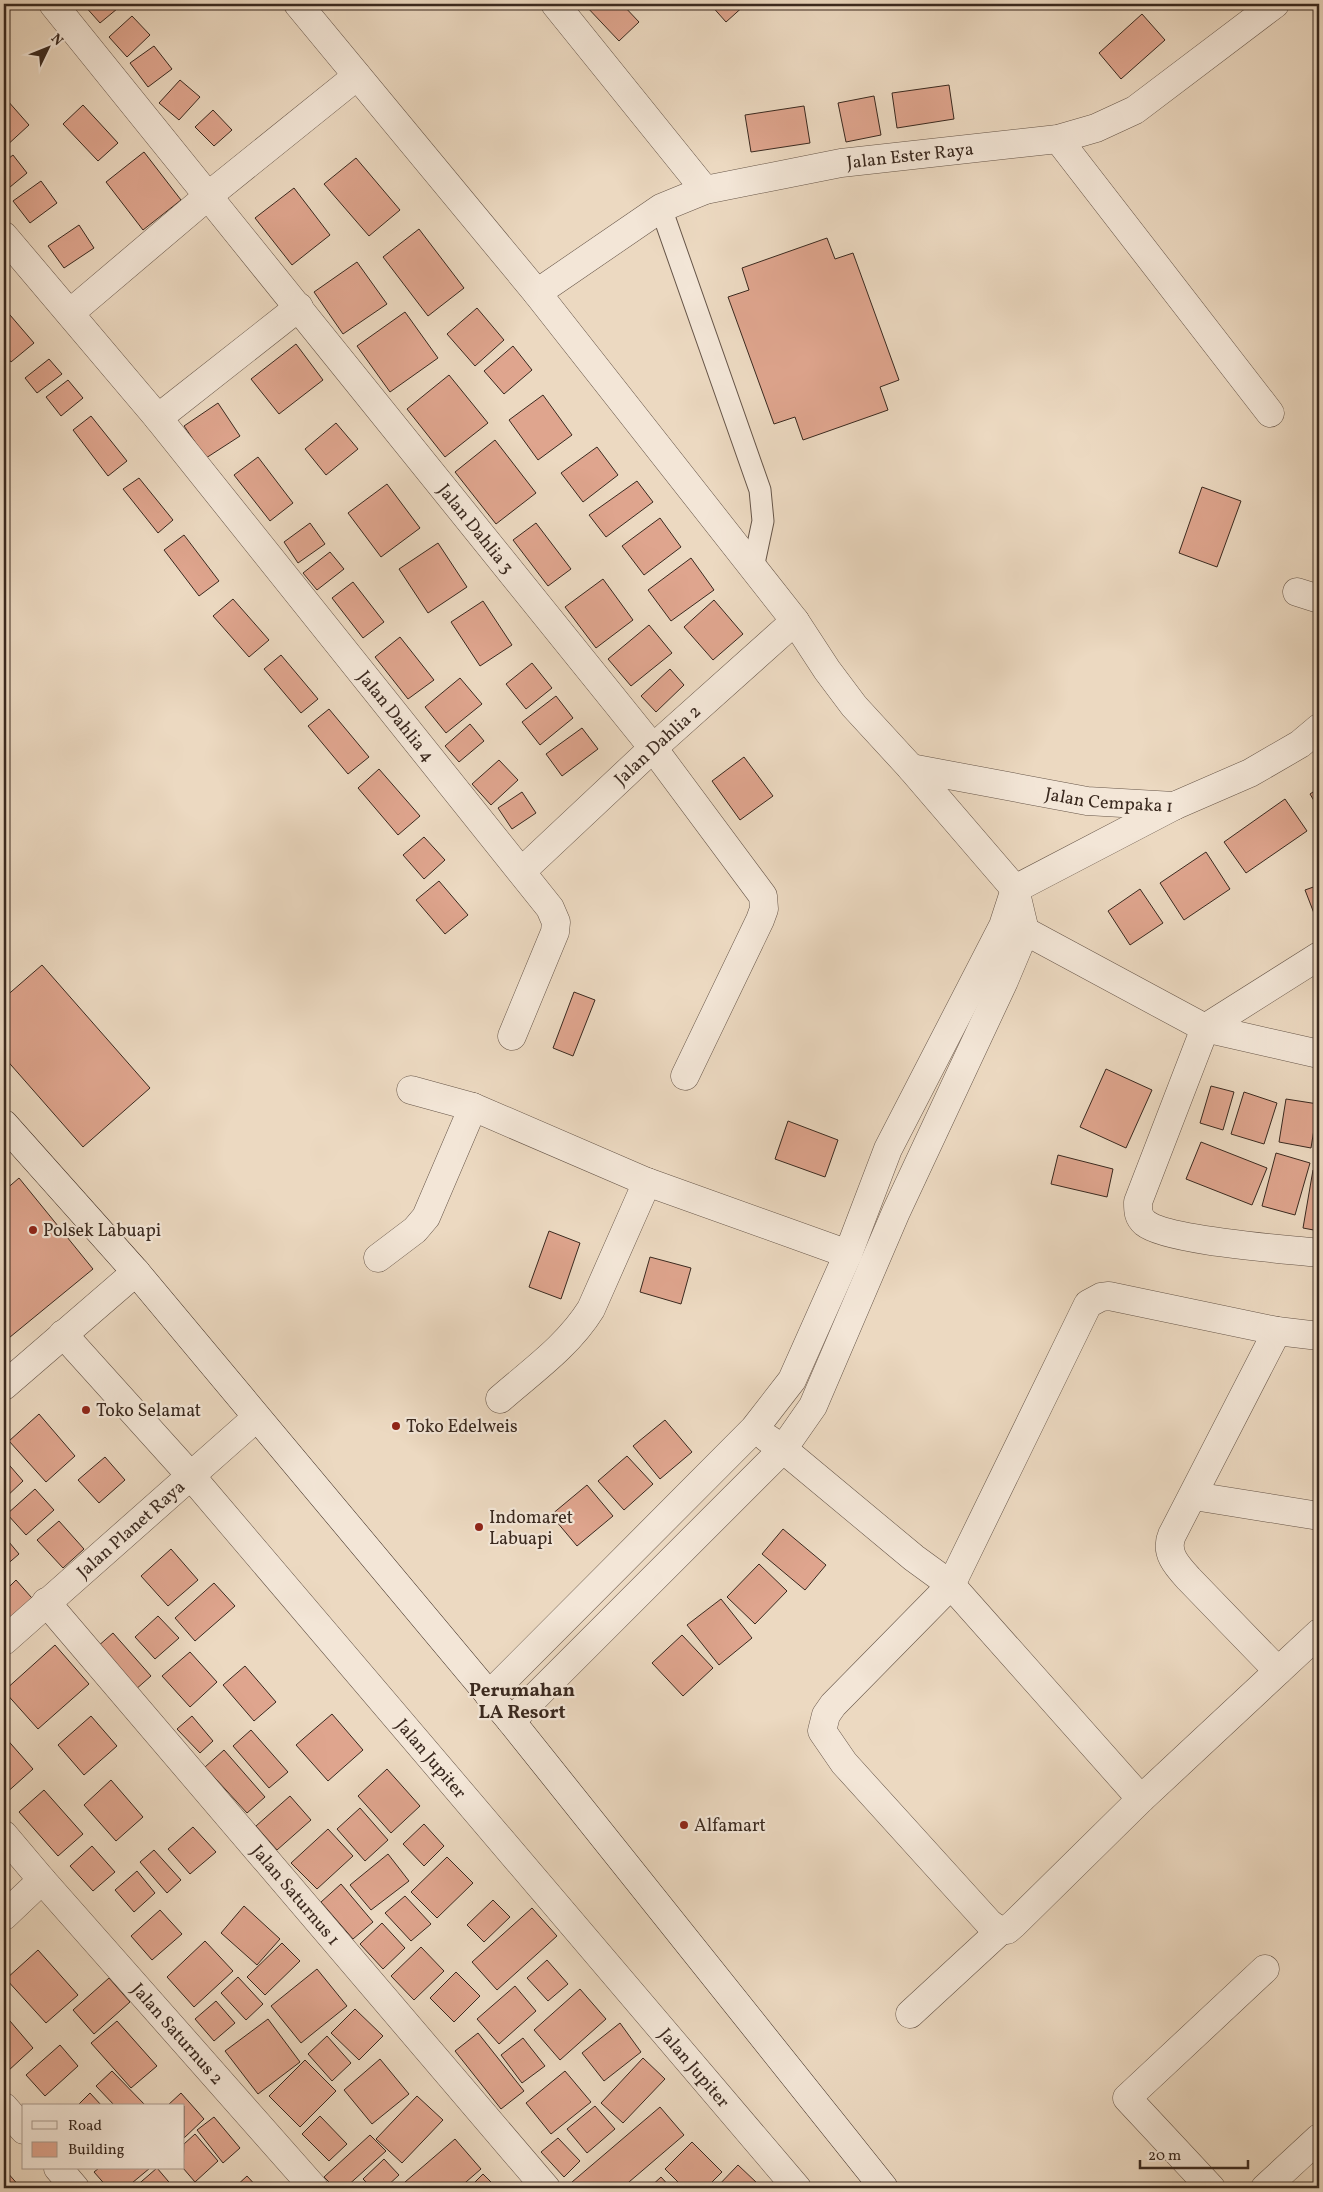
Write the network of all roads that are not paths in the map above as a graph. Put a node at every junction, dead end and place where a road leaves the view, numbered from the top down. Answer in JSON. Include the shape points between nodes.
{"nodes":[{"id":1,"x":53,"y":4,"type":"edge"},
{"id":2,"x":298,"y":4,"type":"edge"},
{"id":3,"x":555,"y":4,"type":"edge"},
{"id":4,"x":1275,"y":4,"type":"edge"},
{"id":5,"x":357,"y":76,"type":"junction"},
{"id":6,"x":1058,"y":139,"type":"junction"},
{"id":7,"x":705,"y":190,"type":"junction"},
{"id":8,"x":208,"y":196,"type":"junction"},
{"id":9,"x":662,"y":208,"type":"junction"},
{"id":10,"x":4,"y":236,"type":"edge"},
{"id":11,"x":538,"y":293,"type":"junction"},
{"id":12,"x":299,"y":307,"type":"junction"},
{"id":13,"x":70,"y":313,"type":"junction"},
{"id":14,"x":1270,"y":413,"type":"dead end"},
{"id":15,"x":158,"y":418,"type":"junction"},
{"id":16,"x":753,"y":568,"type":"junction"},
{"id":17,"x":795,"y":622,"type":"junction"},
{"id":18,"x":1319,"y":728,"type":"edge"},
{"id":19,"x":653,"y":748,"type":"junction"},
{"id":20,"x":911,"y":768,"type":"junction"},
{"id":21,"x":1174,"y":806,"type":"junction"},
{"id":22,"x":522,"y":871,"type":"junction"},
{"id":23,"x":1015,"y":889,"type":"junction"},
{"id":24,"x":1014,"y":929,"type":"junction"},
{"id":25,"x":1319,"y":956,"type":"edge"},
{"id":26,"x":1205,"y":1028,"type":"junction"},
{"id":27,"x":512,"y":1036,"type":"dead end"},
{"id":28,"x":1319,"y":1054,"type":"edge"},
{"id":29,"x":685,"y":1076,"type":"dead end"},
{"id":30,"x":411,"y":1090,"type":"dead end"},
{"id":31,"x":473,"y":1107,"type":"junction"},
{"id":32,"x":4,"y":1124,"type":"edge"},
{"id":33,"x":888,"y":1149,"type":"junction"},
{"id":34,"x":918,"y":1163,"type":"junction"},
{"id":35,"x":647,"y":1182,"type":"junction"},
{"id":36,"x":1319,"y":1253,"type":"edge"},
{"id":37,"x":848,"y":1254,"type":"junction"},
{"id":38,"x":378,"y":1258,"type":"dead end"},
{"id":39,"x":136,"y":1272,"type":"junction"},
{"id":40,"x":1277,"y":1331,"type":"junction"},
{"id":41,"x":63,"y":1334,"type":"junction"},
{"id":42,"x":1319,"y":1336,"type":"edge"},
{"id":43,"x":4,"y":1386,"type":"edge"},
{"id":44,"x":500,"y":1400,"type":"dead end"},
{"id":45,"x":256,"y":1418,"type":"junction"},
{"id":46,"x":754,"y":1429,"type":"junction"},
{"id":47,"x":783,"y":1449,"type":"junction"},
{"id":48,"x":191,"y":1476,"type":"junction"},
{"id":49,"x":1194,"y":1496,"type":"junction"},
{"id":50,"x":1319,"y":1516,"type":"edge"},
{"id":51,"x":952,"y":1585,"type":"junction"},
{"id":52,"x":46,"y":1602,"type":"junction"},
{"id":53,"x":1319,"y":1633,"type":"edge"},
{"id":54,"x":4,"y":1641,"type":"edge"},
{"id":55,"x":1278,"y":1671,"type":"junction"},
{"id":56,"x":489,"y":1696,"type":"junction"},
{"id":57,"x":512,"y":1722,"type":"junction"},
{"id":58,"x":1140,"y":1799,"type":"junction"},
{"id":59,"x":4,"y":1835,"type":"edge"},
{"id":60,"x":42,"y":1880,"type":"junction"},
{"id":61,"x":4,"y":1916,"type":"edge"},
{"id":62,"x":1000,"y":1931,"type":"junction"},
{"id":63,"x":1265,"y":1969,"type":"dead end"},
{"id":64,"x":910,"y":2014,"type":"dead end"},
{"id":65,"x":4,"y":2107,"type":"edge"},
{"id":66,"x":22,"y":2128,"type":"edge"},
{"id":67,"x":1319,"y":2138,"type":"edge"},
{"id":68,"x":60,"y":2170,"type":"edge"},
{"id":69,"x":75,"y":2188,"type":"edge"},
{"id":70,"x":314,"y":2188,"type":"edge"},
{"id":71,"x":546,"y":2188,"type":"edge"},
{"id":72,"x":797,"y":2188,"type":"edge"},
{"id":73,"x":884,"y":2188,"type":"edge"},
{"id":74,"x":1210,"y":2188,"type":"edge"},
{"id":75,"x":1265,"y":2188,"type":"edge"}],
"edges":[{"from":1,"to":8,"type":"street","name":"Jalan Dahlia 3"},
{"from":2,"to":5,"type":"street"},
{"from":3,"to":7,"type":"street"},
{"from":4,"to":6,"type":"street","name":"Jalan Ester Raya","via":[[1135,110],[1096,128]]},
{"from":5,"to":8,"type":"street"},
{"from":5,"to":11,"type":"street"},
{"from":6,"to":7,"type":"street","name":"Jalan Ester Raya","via":[[841,163]]},
{"from":6,"to":14,"type":"street"},
{"from":7,"to":9,"type":"street","name":"Jalan Ester Raya"},
{"from":8,"to":12,"type":"street","name":"Jalan Dahlia 3"},
{"from":8,"to":13,"type":"street"},
{"from":9,"to":11,"type":"street","name":"Jalan Ester Raya"},
{"from":9,"to":16,"type":"lane","via":[[760,490],[764,521]]},
{"from":10,"to":13,"type":"street","name":"Jalan Dahlia 4"},
{"from":11,"to":16,"type":"street"},
{"from":12,"to":15,"type":"street"},
{"from":12,"to":19,"type":"street","name":"Jalan Dahlia 3"},
{"from":13,"to":15,"type":"street","name":"Jalan Dahlia 4"},
{"from":15,"to":22,"type":"street","name":"Jalan Dahlia 4"},
{"from":16,"to":17,"type":"street"},
{"from":17,"to":19,"type":"street","name":"Jalan Dahlia 2"},
{"from":17,"to":20,"type":"street","via":[[854,706]]},
{"from":18,"to":21,"type":"street","name":"Jalan Cempaka 1","via":[[1300,744],[1250,774]]},
{"from":19,"to":22,"type":"street","name":"Jalan Dahlia 2"},
{"from":19,"to":29,"type":"street","name":"Jalan Dahlia 3","via":[[763,896],[762,914]]},
{"from":20,"to":21,"type":"street","name":"Jalan Cempaka 1","via":[[1087,802]]},
{"from":20,"to":23,"type":"street"},
{"from":21,"to":23,"type":"street"},
{"from":22,"to":27,"type":"street","name":"Jalan Dahlia 4","via":[[550,908],[556,922],[555,932]]},
{"from":23,"to":24,"type":"street"},
{"from":24,"to":26,"type":"street"},
{"from":24,"to":33,"type":"street"},
{"from":24,"to":34,"type":"street","via":[[1004,982]]},
{"from":25,"to":26,"type":"street"},
{"from":26,"to":28,"type":"street"},
{"from":26,"to":36,"type":"street","via":[[1138,1202],[1140,1217],[1160,1231]]},
{"from":30,"to":31,"type":"street"},
{"from":31,"to":35,"type":"street"},
{"from":31,"to":38,"type":"street","via":[[426,1217],[415,1230]]},
{"from":32,"to":39,"type":"street"},
{"from":33,"to":34,"type":"street"},
{"from":33,"to":37,"type":"street"},
{"from":34,"to":47,"type":"street","via":[[813,1406]]},
{"from":35,"to":37,"type":"street"},
{"from":35,"to":44,"type":"street","via":[[584,1321],[570,1338]]},
{"from":37,"to":46,"type":"street","via":[[792,1380]]},
{"from":39,"to":41,"type":"street"},
{"from":39,"to":45,"type":"street"},
{"from":40,"to":42,"type":"street"},
{"from":40,"to":49,"type":"street"},
{"from":40,"to":51,"type":"street","via":[[1109,1296],[1088,1304]]},
{"from":41,"to":43,"type":"street"},
{"from":41,"to":48,"type":"street","name":"Jalan Jupiter"},
{"from":45,"to":48,"type":"street","name":"Jalan Planet Raya"},
{"from":45,"to":56,"type":"street"},
{"from":46,"to":47,"type":"street"},
{"from":46,"to":56,"type":"street"},
{"from":47,"to":51,"type":"street","via":[[914,1558]]},
{"from":47,"to":57,"type":"street"},
{"from":48,"to":52,"type":"street","name":"Jalan Planet Raya"},
{"from":48,"to":72,"type":"street","name":"Jalan Jupiter"},
{"from":49,"to":50,"type":"street"},
{"from":49,"to":55,"type":"street","via":[[1170,1541],[1169,1549],[1175,1563]]},
{"from":51,"to":58,"type":"street"},
{"from":51,"to":62,"type":"street","via":[[833,1705],[826,1715],[822,1731],[844,1764],[989,1923]]},
{"from":52,"to":54,"type":"street","name":"Jalan Planet Raya"},
{"from":52,"to":71,"type":"street","name":"Jalan Saturnus 1"},
{"from":53,"to":55,"type":"street"},
{"from":55,"to":58,"type":"street"},
{"from":56,"to":57,"type":"street"},
{"from":57,"to":73,"type":"street"},
{"from":58,"to":62,"type":"street","via":[[1014,1924]]},
{"from":59,"to":60,"type":"street","name":"Jalan Saturnus 2"},
{"from":60,"to":61,"type":"street"},
{"from":60,"to":70,"type":"street","name":"Jalan Saturnus 2"},
{"from":62,"to":64,"type":"street"},
{"from":63,"to":74,"type":"street","via":[[1127,2098]]},
{"from":65,"to":66,"type":"street"},
{"from":67,"to":75,"type":"street"},
{"from":68,"to":69,"type":"street"}]}
